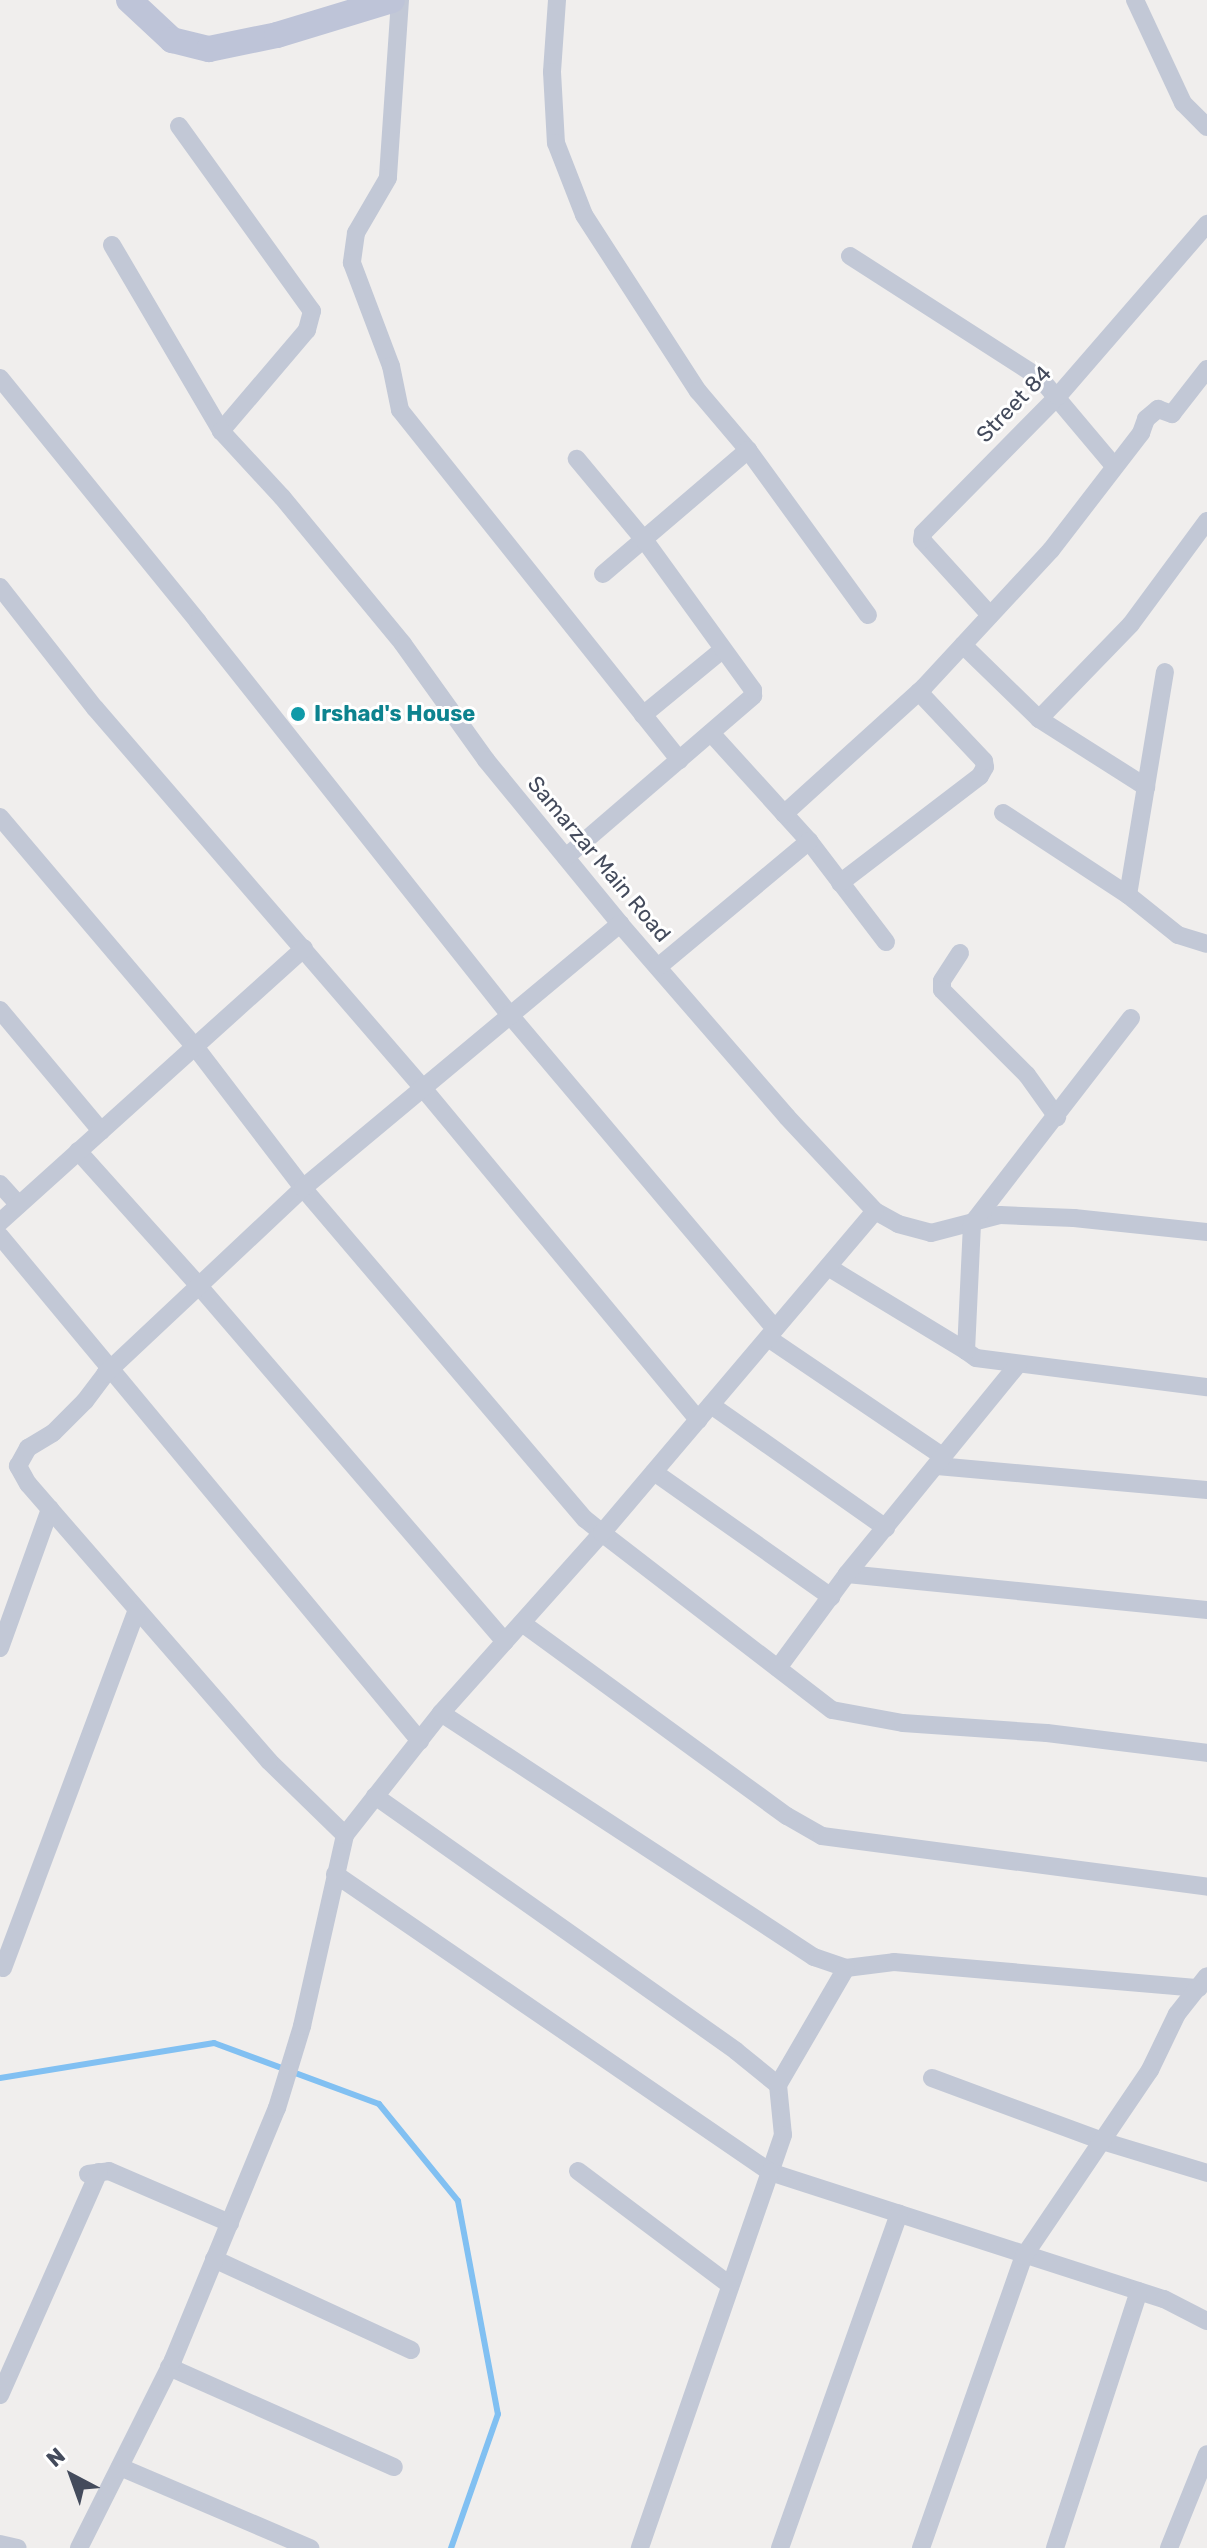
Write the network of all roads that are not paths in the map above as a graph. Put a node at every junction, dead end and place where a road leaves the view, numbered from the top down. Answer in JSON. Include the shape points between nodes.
{"nodes":[{"id":1,"x":129,"y":0,"type":"edge"},
{"id":2,"x":392,"y":0,"type":"edge"},
{"id":3,"x":400,"y":0,"type":"edge"},
{"id":4,"x":557,"y":0,"type":"edge"},
{"id":5,"x":1135,"y":0,"type":"edge"},
{"id":6,"x":179,"y":126,"type":"dead end"},
{"id":7,"x":1207,"y":127,"type":"edge"},
{"id":8,"x":1207,"y":224,"type":"edge"},
{"id":9,"x":112,"y":245,"type":"dead end"},
{"id":10,"x":850,"y":256,"type":"dead end"},
{"id":11,"x":1207,"y":369,"type":"edge"},
{"id":12,"x":0,"y":378,"type":"edge"},
{"id":13,"x":1058,"y":396,"type":"junction"},
{"id":14,"x":221,"y":431,"type":"junction"},
{"id":15,"x":748,"y":450,"type":"junction"},
{"id":16,"x":577,"y":459,"type":"dead end"},
{"id":17,"x":1114,"y":466,"type":"junction"},
{"id":18,"x":1207,"y":521,"type":"edge"},
{"id":19,"x":645,"y":541,"type":"junction"},
{"id":20,"x":603,"y":574,"type":"dead end"},
{"id":21,"x":0,"y":587,"type":"edge"},
{"id":22,"x":868,"y":615,"type":"dead end"},
{"id":23,"x":990,"y":615,"type":"junction"},
{"id":24,"x":963,"y":645,"type":"junction"},
{"id":25,"x":721,"y":651,"type":"junction"},
{"id":26,"x":1165,"y":672,"type":"dead end"},
{"id":27,"x":919,"y":692,"type":"junction"},
{"id":28,"x":643,"y":715,"type":"junction"},
{"id":29,"x":1039,"y":719,"type":"junction"},
{"id":30,"x":711,"y":733,"type":"junction"},
{"id":31,"x":679,"y":760,"type":"junction"},
{"id":32,"x":1146,"y":787,"type":"junction"},
{"id":33,"x":1003,"y":813,"type":"dead end"},
{"id":34,"x":784,"y":814,"type":"junction"},
{"id":35,"x":0,"y":817,"type":"edge"},
{"id":36,"x":809,"y":841,"type":"junction"},
{"id":37,"x":566,"y":857,"type":"junction"},
{"id":38,"x":840,"y":883,"type":"junction"},
{"id":39,"x":1128,"y":895,"type":"junction"},
{"id":40,"x":620,"y":924,"type":"junction"},
{"id":41,"x":886,"y":942,"type":"dead end"},
{"id":42,"x":1207,"y":944,"type":"edge"},
{"id":43,"x":304,"y":948,"type":"junction"},
{"id":44,"x":960,"y":953,"type":"dead end"},
{"id":45,"x":658,"y":967,"type":"junction"},
{"id":46,"x":0,"y":1010,"type":"edge"},
{"id":47,"x":509,"y":1014,"type":"junction"},
{"id":48,"x":1131,"y":1018,"type":"dead end"},
{"id":49,"x":196,"y":1048,"type":"junction"},
{"id":50,"x":422,"y":1087,"type":"junction"},
{"id":51,"x":1057,"y":1117,"type":"junction"},
{"id":52,"x":101,"y":1131,"type":"junction"},
{"id":53,"x":78,"y":1151,"type":"junction"},
{"id":54,"x":0,"y":1184,"type":"edge"},
{"id":55,"x":303,"y":1188,"type":"junction"},
{"id":56,"x":19,"y":1205,"type":"junction"},
{"id":57,"x":875,"y":1211,"type":"junction"},
{"id":58,"x":0,"y":1222,"type":"edge"},
{"id":59,"x":972,"y":1224,"type":"junction"},
{"id":60,"x":1207,"y":1232,"type":"edge"},
{"id":61,"x":0,"y":1236,"type":"edge"},
{"id":62,"x":828,"y":1267,"type":"junction"},
{"id":63,"x":199,"y":1286,"type":"junction"},
{"id":64,"x":772,"y":1333,"type":"junction"},
{"id":65,"x":966,"y":1351,"type":"junction"},
{"id":66,"x":1018,"y":1364,"type":"junction"},
{"id":67,"x":111,"y":1369,"type":"junction"},
{"id":68,"x":1207,"y":1387,"type":"edge"},
{"id":69,"x":711,"y":1405,"type":"junction"},
{"id":70,"x":698,"y":1420,"type":"junction"},
{"id":71,"x":940,"y":1462,"type":"junction"},
{"id":72,"x":654,"y":1472,"type":"junction"},
{"id":73,"x":1207,"y":1490,"type":"edge"},
{"id":74,"x":50,"y":1509,"type":"junction"},
{"id":75,"x":886,"y":1528,"type":"junction"},
{"id":76,"x":602,"y":1533,"type":"junction"},
{"id":77,"x":847,"y":1574,"type":"junction"},
{"id":78,"x":831,"y":1597,"type":"junction"},
{"id":79,"x":137,"y":1610,"type":"junction"},
{"id":80,"x":1207,"y":1610,"type":"edge"},
{"id":81,"x":522,"y":1623,"type":"junction"},
{"id":82,"x":505,"y":1642,"type":"junction"},
{"id":83,"x":0,"y":1648,"type":"edge"},
{"id":84,"x":778,"y":1668,"type":"junction"},
{"id":85,"x":441,"y":1713,"type":"junction"},
{"id":86,"x":420,"y":1741,"type":"junction"},
{"id":87,"x":1207,"y":1753,"type":"edge"},
{"id":88,"x":375,"y":1796,"type":"junction"},
{"id":89,"x":345,"y":1835,"type":"junction"},
{"id":90,"x":335,"y":1874,"type":"junction"},
{"id":91,"x":1207,"y":1887,"type":"edge"},
{"id":92,"x":3,"y":1968,"type":"dead end"},
{"id":93,"x":846,"y":1968,"type":"junction"},
{"id":94,"x":1203,"y":1982,"type":"edge"},
{"id":95,"x":932,"y":2078,"type":"dead end"},
{"id":96,"x":778,"y":2085,"type":"junction"},
{"id":97,"x":1102,"y":2141,"type":"junction"},
{"id":98,"x":578,"y":2171,"type":"dead end"},
{"id":99,"x":770,"y":2172,"type":"junction"},
{"id":100,"x":1207,"y":2173,"type":"edge"},
{"id":101,"x":899,"y":2214,"type":"junction"},
{"id":102,"x":230,"y":2223,"type":"junction"},
{"id":103,"x":1024,"y":2256,"type":"junction"},
{"id":104,"x":214,"y":2259,"type":"junction"},
{"id":105,"x":730,"y":2285,"type":"junction"},
{"id":106,"x":1139,"y":2291,"type":"junction"},
{"id":107,"x":1207,"y":2321,"type":"edge"},
{"id":108,"x":411,"y":2350,"type":"dead end"},
{"id":109,"x":169,"y":2367,"type":"junction"},
{"id":110,"x":0,"y":2395,"type":"edge"},
{"id":111,"x":1207,"y":2454,"type":"edge"},
{"id":112,"x":120,"y":2467,"type":"junction"},
{"id":113,"x":394,"y":2467,"type":"dead end"},
{"id":114,"x":0,"y":2544,"type":"edge"},
{"id":115,"x":18,"y":2548,"type":"edge"},
{"id":116,"x":79,"y":2548,"type":"edge"},
{"id":117,"x":310,"y":2548,"type":"edge"},
{"id":118,"x":640,"y":2548,"type":"edge"},
{"id":119,"x":780,"y":2548,"type":"edge"},
{"id":120,"x":921,"y":2548,"type":"edge"},
{"id":121,"x":1055,"y":2548,"type":"edge"},
{"id":122,"x":1169,"y":2548,"type":"edge"}],
"edges":[{"from":1,"to":2,"type":"main road","via":[[172,40],[209,49],[266,38]]},
{"from":3,"to":28,"type":"street","via":[[388,178],[356,233],[352,263],[391,366],[400,410]]},
{"from":4,"to":15,"type":"street","via":[[552,72],[556,143],[584,215],[698,391]]},
{"from":5,"to":7,"type":"street","via":[[1183,103]]},
{"from":6,"to":14,"type":"street","via":[[312,311],[307,330]]},
{"from":8,"to":13,"type":"street","name":"Street 84"},
{"from":9,"to":14,"type":"street","name":"Samarzar Main Road"},
{"from":10,"to":13,"type":"street","via":[[1040,378]]},
{"from":11,"to":17,"type":"street","via":[[1172,414],[1158,409],[1146,419]]},
{"from":12,"to":47,"type":"street"},
{"from":13,"to":17,"type":"street"},
{"from":13,"to":23,"type":"street","name":"Street 84","via":[[923,533],[922,540]]},
{"from":14,"to":37,"type":"street","name":"Samarzar Main Road","via":[[403,644],[486,760]]},
{"from":15,"to":19,"type":"street"},
{"from":15,"to":22,"type":"street"},
{"from":16,"to":19,"type":"street"},
{"from":17,"to":23,"type":"street","via":[[1051,550]]},
{"from":18,"to":29,"type":"street","via":[[1131,624]]},
{"from":19,"to":20,"type":"street"},
{"from":19,"to":25,"type":"street"},
{"from":21,"to":43,"type":"street","via":[[95,708]]},
{"from":23,"to":24,"type":"street"},
{"from":24,"to":27,"type":"street"},
{"from":24,"to":29,"type":"street"},
{"from":25,"to":28,"type":"street"},
{"from":25,"to":30,"type":"street","via":[[753,696]]},
{"from":26,"to":32,"type":"street"},
{"from":27,"to":34,"type":"street"},
{"from":27,"to":38,"type":"street","via":[[985,767]]},
{"from":28,"to":31,"type":"street"},
{"from":29,"to":32,"type":"street"},
{"from":30,"to":31,"type":"street"},
{"from":30,"to":34,"type":"street"},
{"from":31,"to":37,"type":"street"},
{"from":32,"to":39,"type":"street"},
{"from":33,"to":39,"type":"street"},
{"from":34,"to":36,"type":"street"},
{"from":35,"to":49,"type":"street"},
{"from":36,"to":38,"type":"street"},
{"from":36,"to":45,"type":"street"},
{"from":37,"to":40,"type":"street","name":"Samarzar Main Road"},
{"from":38,"to":41,"type":"street"},
{"from":39,"to":42,"type":"street","via":[[1178,935]]},
{"from":40,"to":45,"type":"street","name":"Samarzar Main Road"},
{"from":40,"to":47,"type":"street"},
{"from":43,"to":49,"type":"street"},
{"from":43,"to":50,"type":"street"},
{"from":44,"to":51,"type":"street","via":[[942,990],[1027,1075]]},
{"from":45,"to":57,"type":"street","name":"Samarzar Main Road"},
{"from":46,"to":52,"type":"street"},
{"from":47,"to":50,"type":"street"},
{"from":47,"to":64,"type":"street"},
{"from":48,"to":51,"type":"street"},
{"from":49,"to":52,"type":"street"},
{"from":49,"to":55,"type":"street"},
{"from":50,"to":55,"type":"street"},
{"from":50,"to":70,"type":"street"},
{"from":51,"to":59,"type":"street"},
{"from":52,"to":53,"type":"street"},
{"from":53,"to":56,"type":"street"},
{"from":53,"to":63,"type":"street"},
{"from":54,"to":56,"type":"street"},
{"from":55,"to":63,"type":"street"},
{"from":55,"to":76,"type":"street"},
{"from":56,"to":58,"type":"street"},
{"from":57,"to":59,"type":"street","name":"Samarzar Main Road","via":[[931,1233]]},
{"from":57,"to":62,"type":"street"},
{"from":59,"to":60,"type":"street","name":"Samarzar Main Road","via":[[1000,1215]]},
{"from":59,"to":65,"type":"street"},
{"from":61,"to":67,"type":"street"},
{"from":62,"to":64,"type":"street"},
{"from":62,"to":65,"type":"street"},
{"from":63,"to":67,"type":"street"},
{"from":63,"to":82,"type":"street"},
{"from":64,"to":69,"type":"street"},
{"from":64,"to":71,"type":"street"},
{"from":65,"to":66,"type":"street","via":[[976,1358]]},
{"from":66,"to":68,"type":"street"},
{"from":66,"to":71,"type":"street"},
{"from":67,"to":74,"type":"street","via":[[53,1433],[28,1448],[18,1466]]},
{"from":67,"to":86,"type":"street"},
{"from":69,"to":70,"type":"street"},
{"from":69,"to":75,"type":"street"},
{"from":70,"to":72,"type":"street"},
{"from":71,"to":73,"type":"street"},
{"from":71,"to":75,"type":"street"},
{"from":72,"to":76,"type":"street"},
{"from":72,"to":78,"type":"street"},
{"from":74,"to":79,"type":"street"},
{"from":74,"to":83,"type":"street"},
{"from":75,"to":77,"type":"street"},
{"from":76,"to":81,"type":"street"},
{"from":76,"to":84,"type":"street"},
{"from":77,"to":78,"type":"street"},
{"from":77,"to":80,"type":"street"},
{"from":78,"to":84,"type":"street"},
{"from":79,"to":89,"type":"street","via":[[269,1761]]},
{"from":79,"to":92,"type":"street"},
{"from":81,"to":82,"type":"street"},
{"from":81,"to":91,"type":"street","via":[[822,1836]]},
{"from":82,"to":85,"type":"street"},
{"from":84,"to":87,"type":"street","via":[[832,1710],[903,1723],[1047,1733]]},
{"from":85,"to":86,"type":"street"},
{"from":85,"to":93,"type":"street","via":[[814,1957]]},
{"from":86,"to":88,"type":"street"},
{"from":88,"to":89,"type":"street"},
{"from":88,"to":96,"type":"street"},
{"from":89,"to":90,"type":"street"},
{"from":90,"to":99,"type":"street"},
{"from":90,"to":102,"type":"street","via":[[302,2026],[277,2108]]},
{"from":93,"to":94,"type":"street","via":[[894,1962]]},
{"from":93,"to":96,"type":"street"},
{"from":94,"to":97,"type":"street","via":[[1177,2014],[1150,2070]]},
{"from":95,"to":97,"type":"street"},
{"from":96,"to":99,"type":"street","via":[[783,2135]]},
{"from":97,"to":100,"type":"street"},
{"from":97,"to":103,"type":"street"},
{"from":98,"to":105,"type":"street"},
{"from":99,"to":101,"type":"street"},
{"from":99,"to":105,"type":"street"},
{"from":101,"to":103,"type":"street"},
{"from":101,"to":119,"type":"street"},
{"from":102,"to":104,"type":"street"},
{"from":102,"to":110,"type":"street","via":[[109,2171],[94,2173]]},
{"from":103,"to":106,"type":"street"},
{"from":103,"to":120,"type":"street"},
{"from":104,"to":108,"type":"street"},
{"from":104,"to":109,"type":"street"},
{"from":105,"to":118,"type":"street"},
{"from":106,"to":107,"type":"street"},
{"from":106,"to":121,"type":"street"},
{"from":109,"to":112,"type":"street"},
{"from":109,"to":113,"type":"street"},
{"from":111,"to":122,"type":"street"},
{"from":112,"to":116,"type":"street"},
{"from":112,"to":117,"type":"street"},
{"from":114,"to":115,"type":"street"}]}
